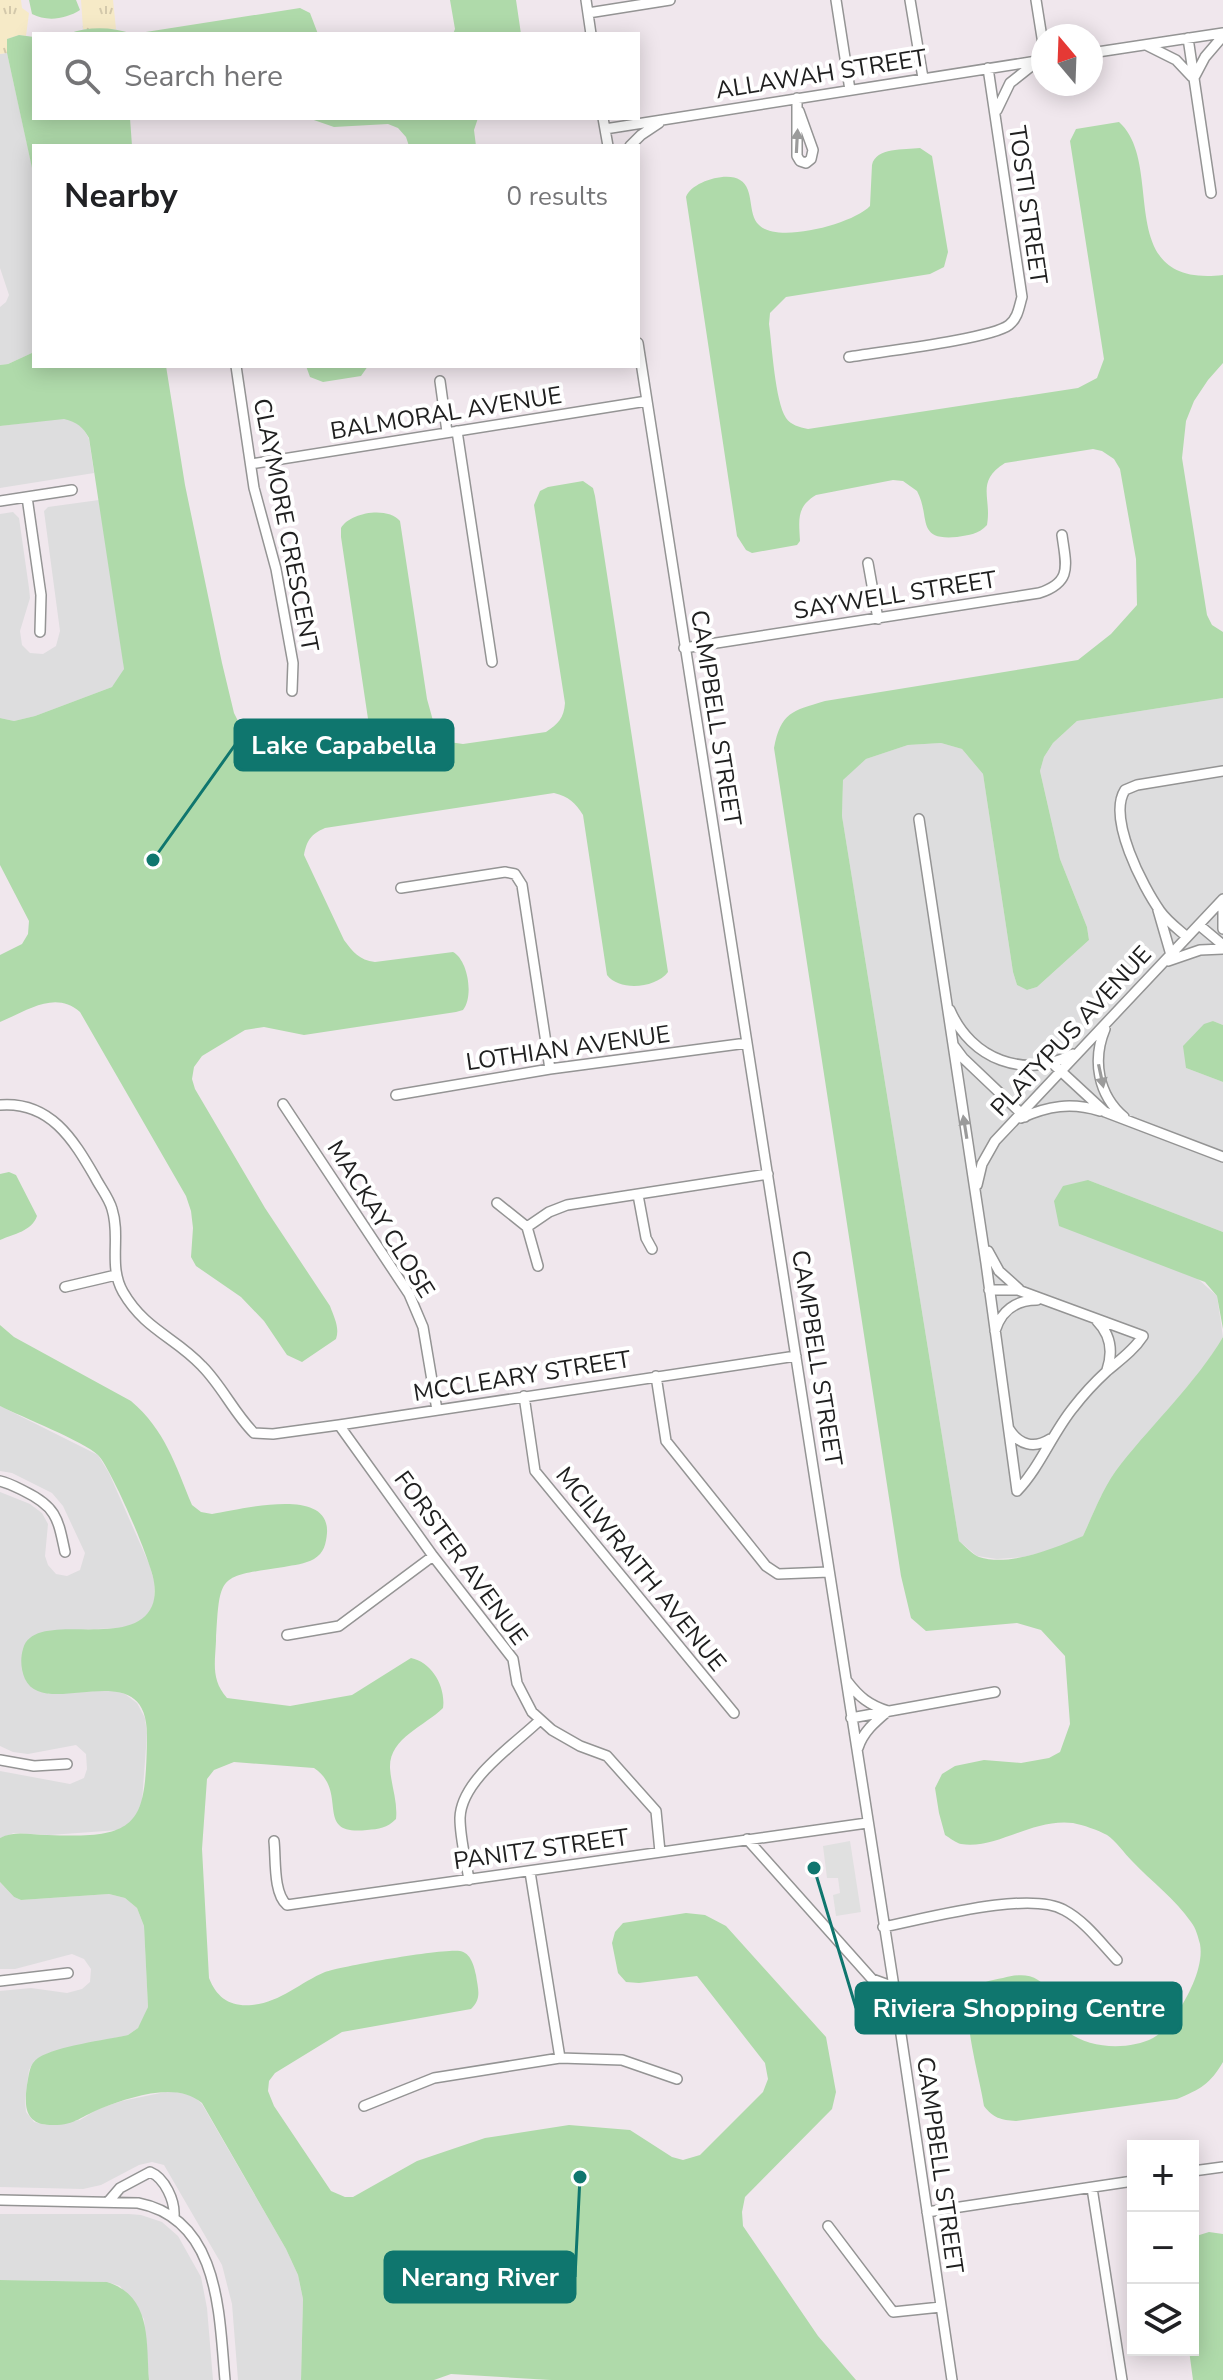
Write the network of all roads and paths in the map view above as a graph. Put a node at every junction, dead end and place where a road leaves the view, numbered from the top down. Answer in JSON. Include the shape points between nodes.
{"nodes":[{"id":1,"x":586,"y":0,"type":"edge"},
{"id":2,"x":670,"y":0,"type":"edge"},
{"id":3,"x":836,"y":0,"type":"edge"},
{"id":4,"x":910,"y":0,"type":"edge"},
{"id":5,"x":1036,"y":0,"type":"edge"},
{"id":6,"x":588,"y":13,"type":"junction"},
{"id":7,"x":1040,"y":24,"type":"edge"},
{"id":8,"x":591,"y":32,"type":"edge"},
{"id":9,"x":1223,"y":34,"type":"edge"},
{"id":10,"x":1188,"y":38,"type":"junction"},
{"id":11,"x":1145,"y":45,"type":"junction"},
{"id":12,"x":1103,"y":51,"type":"edge"},
{"id":13,"x":1031,"y":62,"type":"edge"},
{"id":14,"x":1031,"y":67,"type":"edge"},
{"id":15,"x":988,"y":68,"type":"junction"},
{"id":16,"x":923,"y":78,"type":"junction"},
{"id":17,"x":1195,"y":84,"type":"junction"},
{"id":18,"x":850,"y":90,"type":"junction"},
{"id":19,"x":797,"y":98,"type":"junction"},
{"id":20,"x":799,"y":111,"type":"junction"},
{"id":21,"x":995,"y":115,"type":"junction"},
{"id":22,"x":669,"y":119,"type":"junction"},
{"id":23,"x":604,"y":123,"type":"edge"},
{"id":24,"x":608,"y":144,"type":"edge"},
{"id":25,"x":632,"y":144,"type":"edge"},
{"id":26,"x":1211,"y":193,"type":"dead end"},
{"id":27,"x":640,"y":356,"type":"edge"},
{"id":28,"x":849,"y":357,"type":"dead end"},
{"id":29,"x":236,"y":368,"type":"edge"},
{"id":30,"x":440,"y":381,"type":"dead end"},
{"id":31,"x":647,"y":401,"type":"junction"},
{"id":32,"x":452,"y":432,"type":"junction"},
{"id":33,"x":251,"y":464,"type":"junction"},
{"id":34,"x":72,"y":490,"type":"dead end"},
{"id":35,"x":27,"y":497,"type":"junction"},
{"id":36,"x":0,"y":501,"type":"edge"},
{"id":37,"x":1062,"y":535,"type":"dead end"},
{"id":38,"x":868,"y":563,"type":"dead end"},
{"id":39,"x":878,"y":619,"type":"junction"},
{"id":40,"x":40,"y":632,"type":"dead end"},
{"id":41,"x":684,"y":648,"type":"junction"},
{"id":42,"x":492,"y":662,"type":"dead end"},
{"id":43,"x":292,"y":691,"type":"dead end"},
{"id":44,"x":1223,"y":771,"type":"edge"},
{"id":45,"x":919,"y":819,"type":"dead end"},
{"id":46,"x":401,"y":888,"type":"dead end"},
{"id":47,"x":1223,"y":899,"type":"edge"},
{"id":48,"x":1157,"y":907,"type":"junction"},
{"id":49,"x":1223,"y":907,"type":"edge"},
{"id":50,"x":1199,"y":925,"type":"junction"},
{"id":51,"x":1223,"y":929,"type":"edge"},
{"id":52,"x":1187,"y":937,"type":"junction"},
{"id":53,"x":1223,"y":947,"type":"edge"},
{"id":54,"x":1171,"y":955,"type":"junction"},
{"id":55,"x":1163,"y":963,"type":"junction"},
{"id":56,"x":946,"y":999,"type":"junction"},
{"id":57,"x":1110,"y":1019,"type":"junction"},
{"id":58,"x":951,"y":1037,"type":"junction"},
{"id":59,"x":747,"y":1043,"type":"junction"},
{"id":60,"x":1088,"y":1043,"type":"junction"},
{"id":61,"x":1052,"y":1063,"type":"junction"},
{"id":62,"x":550,"y":1069,"type":"junction"},
{"id":63,"x":1061,"y":1071,"type":"junction"},
{"id":64,"x":396,"y":1095,"type":"dead end"},
{"id":65,"x":283,"y":1104,"type":"dead end"},
{"id":66,"x":0,"y":1105,"type":"edge"},
{"id":67,"x":1107,"y":1113,"type":"junction"},
{"id":68,"x":1023,"y":1115,"type":"junction"},
{"id":69,"x":1133,"y":1123,"type":"junction"},
{"id":70,"x":1223,"y":1157,"type":"edge"},
{"id":71,"x":768,"y":1174,"type":"junction"},
{"id":72,"x":638,"y":1195,"type":"junction"},
{"id":73,"x":497,"y":1203,"type":"dead end"},
{"id":74,"x":977,"y":1204,"type":"junction"},
{"id":75,"x":527,"y":1227,"type":"junction"},
{"id":76,"x":983,"y":1241,"type":"junction"},
{"id":77,"x":652,"y":1249,"type":"dead end"},
{"id":78,"x":538,"y":1266,"type":"dead end"},
{"id":79,"x":116,"y":1275,"type":"junction"},
{"id":80,"x":65,"y":1287,"type":"dead end"},
{"id":81,"x":989,"y":1290,"type":"junction"},
{"id":82,"x":1027,"y":1295,"type":"junction"},
{"id":83,"x":1044,"y":1301,"type":"junction"},
{"id":84,"x":1093,"y":1319,"type":"junction"},
{"id":85,"x":995,"y":1339,"type":"junction"},
{"id":86,"x":796,"y":1356,"type":"junction"},
{"id":87,"x":1105,"y":1373,"type":"junction"},
{"id":88,"x":656,"y":1376,"type":"junction"},
{"id":89,"x":524,"y":1396,"type":"junction"},
{"id":90,"x":437,"y":1410,"type":"junction"},
{"id":91,"x":339,"y":1425,"type":"junction"},
{"id":92,"x":1008,"y":1426,"type":"junction"},
{"id":93,"x":1050,"y":1439,"type":"junction"},
{"id":94,"x":0,"y":1481,"type":"edge"},
{"id":95,"x":65,"y":1552,"type":"dead end"},
{"id":96,"x":433,"y":1556,"type":"junction"},
{"id":97,"x":829,"y":1572,"type":"junction"},
{"id":98,"x":287,"y":1635,"type":"dead end"},
{"id":99,"x":845,"y":1678,"type":"junction"},
{"id":100,"x":995,"y":1692,"type":"dead end"},
{"id":101,"x":888,"y":1711,"type":"junction"},
{"id":102,"x":734,"y":1713,"type":"dead end"},
{"id":103,"x":851,"y":1718,"type":"junction"},
{"id":104,"x":540,"y":1720,"type":"junction"},
{"id":105,"x":856,"y":1752,"type":"junction"},
{"id":106,"x":0,"y":1760,"type":"edge"},
{"id":107,"x":67,"y":1764,"type":"dead end"},
{"id":108,"x":867,"y":1823,"type":"junction"},
{"id":109,"x":747,"y":1839,"type":"junction"},
{"id":110,"x":274,"y":1841,"type":"dead end"},
{"id":111,"x":660,"y":1852,"type":"junction"},
{"id":112,"x":530,"y":1872,"type":"junction"},
{"id":113,"x":469,"y":1880,"type":"junction"},
{"id":114,"x":883,"y":1927,"type":"junction"},
{"id":115,"x":1117,"y":1960,"type":"dead end"},
{"id":116,"x":68,"y":1973,"type":"dead end"},
{"id":117,"x":0,"y":1981,"type":"edge"},
{"id":118,"x":894,"y":1987,"type":"junction"},
{"id":119,"x":560,"y":2058,"type":"junction"},
{"id":120,"x":677,"y":2079,"type":"dead end"},
{"id":121,"x":364,"y":2106,"type":"dead end"},
{"id":122,"x":1223,"y":2167,"type":"edge"},
{"id":123,"x":1199,"y":2170,"type":"edge"},
{"id":124,"x":1127,"y":2182,"type":"edge"},
{"id":125,"x":1092,"y":2188,"type":"junction"},
{"id":126,"x":0,"y":2200,"type":"edge"},
{"id":127,"x":108,"y":2202,"type":"junction"},
{"id":128,"x":927,"y":2212,"type":"junction"},
{"id":129,"x":174,"y":2216,"type":"junction"},
{"id":130,"x":828,"y":2226,"type":"dead end"},
{"id":131,"x":941,"y":2307,"type":"junction"},
{"id":132,"x":225,"y":2380,"type":"edge"},
{"id":133,"x":952,"y":2380,"type":"edge"},
{"id":134,"x":1122,"y":2380,"type":"edge"}],
"edges":[{"from":1,"to":6,"type":"street"},
{"from":2,"to":6,"type":"street"},
{"from":3,"to":18,"type":"street"},
{"from":4,"to":16,"type":"street"},
{"from":5,"to":7,"type":"street"},
{"from":6,"to":8,"type":"street"},
{"from":9,"to":10,"type":"street"},
{"from":9,"to":17,"type":"street","via":[[1203,60]]},
{"from":10,"to":11,"type":"street"},
{"from":10,"to":17,"type":"street"},
{"from":11,"to":12,"type":"street"},
{"from":11,"to":17,"type":"street","via":[[1176,60]]},
{"from":13,"to":15,"type":"street","name":"ALLAWAH STREET"},
{"from":14,"to":21,"type":"street","via":[[1010,83]]},
{"from":15,"to":16,"type":"street","name":"ALLAWAH STREET"},
{"from":15,"to":21,"type":"street","name":"TOSTI STREET"},
{"from":16,"to":18,"type":"street","name":"ALLAWAH STREET"},
{"from":17,"to":26,"type":"street"},
{"from":18,"to":19,"type":"street","name":"ALLAWAH STREET"},
{"from":19,"to":20,"type":"street"},
{"from":19,"to":22,"type":"street","name":"ALLAWAH STREET"},
{"from":20,"to":20,"type":"street","one_way":true,"via":[[813,150],[806,163],[797,156]]},
{"from":21,"to":28,"type":"street","name":"TOSTI STREET","via":[[1022,297],[1018,314],[1008,326],[983,335]]},
{"from":22,"to":23,"type":"street","name":"ALLAWAH STREET"},
{"from":22,"to":25,"type":"street"},
{"from":23,"to":24,"type":"street"},
{"from":27,"to":31,"type":"street","name":"CAMPBELL STREET"},
{"from":29,"to":33,"type":"street","name":"CLAYMORE CRESCENT"},
{"from":30,"to":32,"type":"street"},
{"from":31,"to":32,"type":"street","name":"BALMORAL AVENUE"},
{"from":31,"to":41,"type":"street","name":"CAMPBELL STREET"},
{"from":32,"to":33,"type":"street","name":"BALMORAL AVENUE"},
{"from":32,"to":42,"type":"street"},
{"from":33,"to":43,"type":"street","name":"CLAYMORE CRESCENT","via":[[281,596],[293,663]]},
{"from":34,"to":35,"type":"street"},
{"from":35,"to":36,"type":"street"},
{"from":35,"to":40,"type":"street","via":[[41,595]]},
{"from":37,"to":39,"type":"street","name":"SAYWELL STREET","via":[[1066,565],[1053,589]]},
{"from":38,"to":39,"type":"street"},
{"from":39,"to":41,"type":"street","name":"SAYWELL STREET"},
{"from":41,"to":59,"type":"street","name":"CAMPBELL STREET"},
{"from":44,"to":48,"type":"street","via":[[1141,784],[1122,793],[1119,806],[1126,844]]},
{"from":45,"to":56,"type":"street","name":"PLATYPUS AVENUE"},
{"from":46,"to":62,"type":"street","via":[[515,874],[522,885]]},
{"from":47,"to":50,"type":"street","name":"PLATYPUS AVENUE"},
{"from":48,"to":52,"type":"street"},
{"from":48,"to":54,"type":"street"},
{"from":49,"to":51,"type":"street"},
{"from":50,"to":52,"type":"street","name":"PLATYPUS AVENUE"},
{"from":50,"to":53,"type":"street"},
{"from":52,"to":54,"type":"street","name":"PLATYPUS AVENUE"},
{"from":53,"to":55,"type":"street"},
{"from":54,"to":55,"type":"street","name":"PLATYPUS AVENUE"},
{"from":55,"to":57,"type":"street","name":"PLATYPUS AVENUE"},
{"from":56,"to":58,"type":"street","name":"PLATYPUS AVENUE"},
{"from":56,"to":61,"type":"street","via":[[960,1029],[987,1055],[1018,1065]]},
{"from":57,"to":60,"type":"street","name":"PLATYPUS AVENUE"},
{"from":57,"to":69,"type":"street","one_way":true,"via":[[1101,1038],[1099,1075],[1113,1106]]},
{"from":58,"to":68,"type":"street","via":[[963,1058]]},
{"from":74,"to":58,"type":"street","name":"PLATYPUS AVENUE","one_way":true},
{"from":59,"to":62,"type":"street","name":"LOTHIAN AVENUE"},
{"from":59,"to":71,"type":"street","name":"CAMPBELL STREET"},
{"from":60,"to":61,"type":"street"},
{"from":60,"to":63,"type":"street","name":"PLATYPUS AVENUE"},
{"from":61,"to":63,"type":"street"},
{"from":62,"to":64,"type":"street","name":"LOTHIAN AVENUE"},
{"from":63,"to":67,"type":"street"},
{"from":63,"to":68,"type":"street","name":"PLATYPUS AVENUE"},
{"from":65,"to":90,"type":"street","name":"MACKAY CLOSE","via":[[409,1294],[423,1327]]},
{"from":66,"to":79,"type":"street","via":[[40,1110],[75,1142],[112,1208]]},
{"from":67,"to":68,"type":"street","via":[[1061,1106]]},
{"from":67,"to":69,"type":"street"},
{"from":68,"to":74,"type":"street","name":"PLATYPUS AVENUE","via":[[985,1156]]},
{"from":69,"to":70,"type":"street"},
{"from":71,"to":72,"type":"street"},
{"from":71,"to":86,"type":"street","name":"CAMPBELL STREET"},
{"from":72,"to":75,"type":"street","via":[[567,1205]]},
{"from":72,"to":77,"type":"street"},
{"from":73,"to":75,"type":"street"},
{"from":74,"to":76,"type":"street","name":"PLATYPUS AVENUE"},
{"from":75,"to":78,"type":"street"},
{"from":76,"to":81,"type":"street","name":"PLATYPUS AVENUE"},
{"from":76,"to":82,"type":"street","via":[[999,1271]]},
{"from":79,"to":80,"type":"street"},
{"from":79,"to":91,"type":"street","name":"MCCLEARY STREET","via":[[142,1319],[204,1367],[254,1433]]},
{"from":81,"to":82,"type":"street"},
{"from":81,"to":85,"type":"street","name":"PLATYPUS AVENUE"},
{"from":82,"to":83,"type":"street"},
{"from":83,"to":84,"type":"street"},
{"from":83,"to":85,"type":"street","via":[[1012,1306],[999,1321]]},
{"from":84,"to":87,"type":"street","via":[[1110,1343]]},
{"from":84,"to":87,"type":"street","via":[[1143,1336]]},
{"from":85,"to":92,"type":"street","name":"PLATYPUS AVENUE"},
{"from":86,"to":88,"type":"street","name":"MCCLEARY STREET"},
{"from":86,"to":97,"type":"street","name":"CAMPBELL STREET"},
{"from":87,"to":93,"type":"street"},
{"from":88,"to":89,"type":"street","name":"MCCLEARY STREET"},
{"from":88,"to":97,"type":"street","via":[[666,1441],[766,1566],[778,1574]]},
{"from":89,"to":90,"type":"street","name":"MCCLEARY STREET"},
{"from":89,"to":102,"type":"street","name":"MCILWRAITH AVENUE","via":[[535,1471]]},
{"from":90,"to":91,"type":"street","name":"MCCLEARY STREET"},
{"from":91,"to":96,"type":"street","name":"FORSTER AVENUE"},
{"from":92,"to":93,"type":"street","via":[[1023,1443]]},
{"from":92,"to":93,"type":"street","name":"PLATYPUS AVENUE","via":[[1017,1491]]},
{"from":94,"to":95,"type":"street","via":[[50,1507]]},
{"from":96,"to":98,"type":"street","via":[[339,1626]]},
{"from":96,"to":104,"type":"street","name":"FORSTER AVENUE","via":[[513,1659],[517,1683]]},
{"from":97,"to":99,"type":"street","name":"CAMPBELL STREET"},
{"from":99,"to":101,"type":"street","via":[[869,1704]]},
{"from":99,"to":103,"type":"street","name":"CAMPBELL STREET"},
{"from":100,"to":101,"type":"street"},
{"from":101,"to":103,"type":"street"},
{"from":101,"to":105,"type":"street","via":[[860,1739]]},
{"from":103,"to":105,"type":"street","name":"CAMPBELL STREET"},
{"from":104,"to":111,"type":"street","name":"FORSTER AVENUE","via":[[607,1756],[656,1811]]},
{"from":104,"to":113,"type":"street","via":[[475,1780],[464,1798],[461,1827]]},
{"from":105,"to":108,"type":"street","name":"CAMPBELL STREET"},
{"from":106,"to":107,"type":"street"},
{"from":108,"to":109,"type":"street","name":"PANITZ STREET"},
{"from":108,"to":114,"type":"street","name":"CAMPBELL STREET"},
{"from":109,"to":111,"type":"street","name":"PANITZ STREET"},
{"from":109,"to":118,"type":"street","via":[[872,1979]]},
{"from":110,"to":113,"type":"street","name":"PANITZ STREET","via":[[279,1892],[287,1905]]},
{"from":111,"to":112,"type":"street","name":"PANITZ STREET"},
{"from":112,"to":113,"type":"street","name":"PANITZ STREET"},
{"from":112,"to":119,"type":"street"},
{"from":114,"to":115,"type":"street","via":[[1021,1903],[1049,1904],[1074,1916]]},
{"from":114,"to":118,"type":"street","name":"CAMPBELL STREET"},
{"from":116,"to":117,"type":"street"},
{"from":118,"to":128,"type":"street","name":"CAMPBELL STREET"},
{"from":119,"to":120,"type":"street","via":[[622,2060]]},
{"from":119,"to":121,"type":"street","via":[[434,2078]]},
{"from":122,"to":123,"type":"street"},
{"from":124,"to":125,"type":"street"},
{"from":125,"to":128,"type":"street"},
{"from":125,"to":134,"type":"street"},
{"from":126,"to":127,"type":"street"},
{"from":127,"to":129,"type":"street","via":[[152,2206]]},
{"from":127,"to":129,"type":"street","via":[[120,2188],[150,2172],[158,2175],[168,2193]]},
{"from":128,"to":131,"type":"street","name":"CAMPBELL STREET"},
{"from":129,"to":132,"type":"street","via":[[190,2233],[213,2279]]},
{"from":130,"to":131,"type":"street","via":[[893,2312]]},
{"from":131,"to":133,"type":"street","name":"CAMPBELL STREET"}]}
